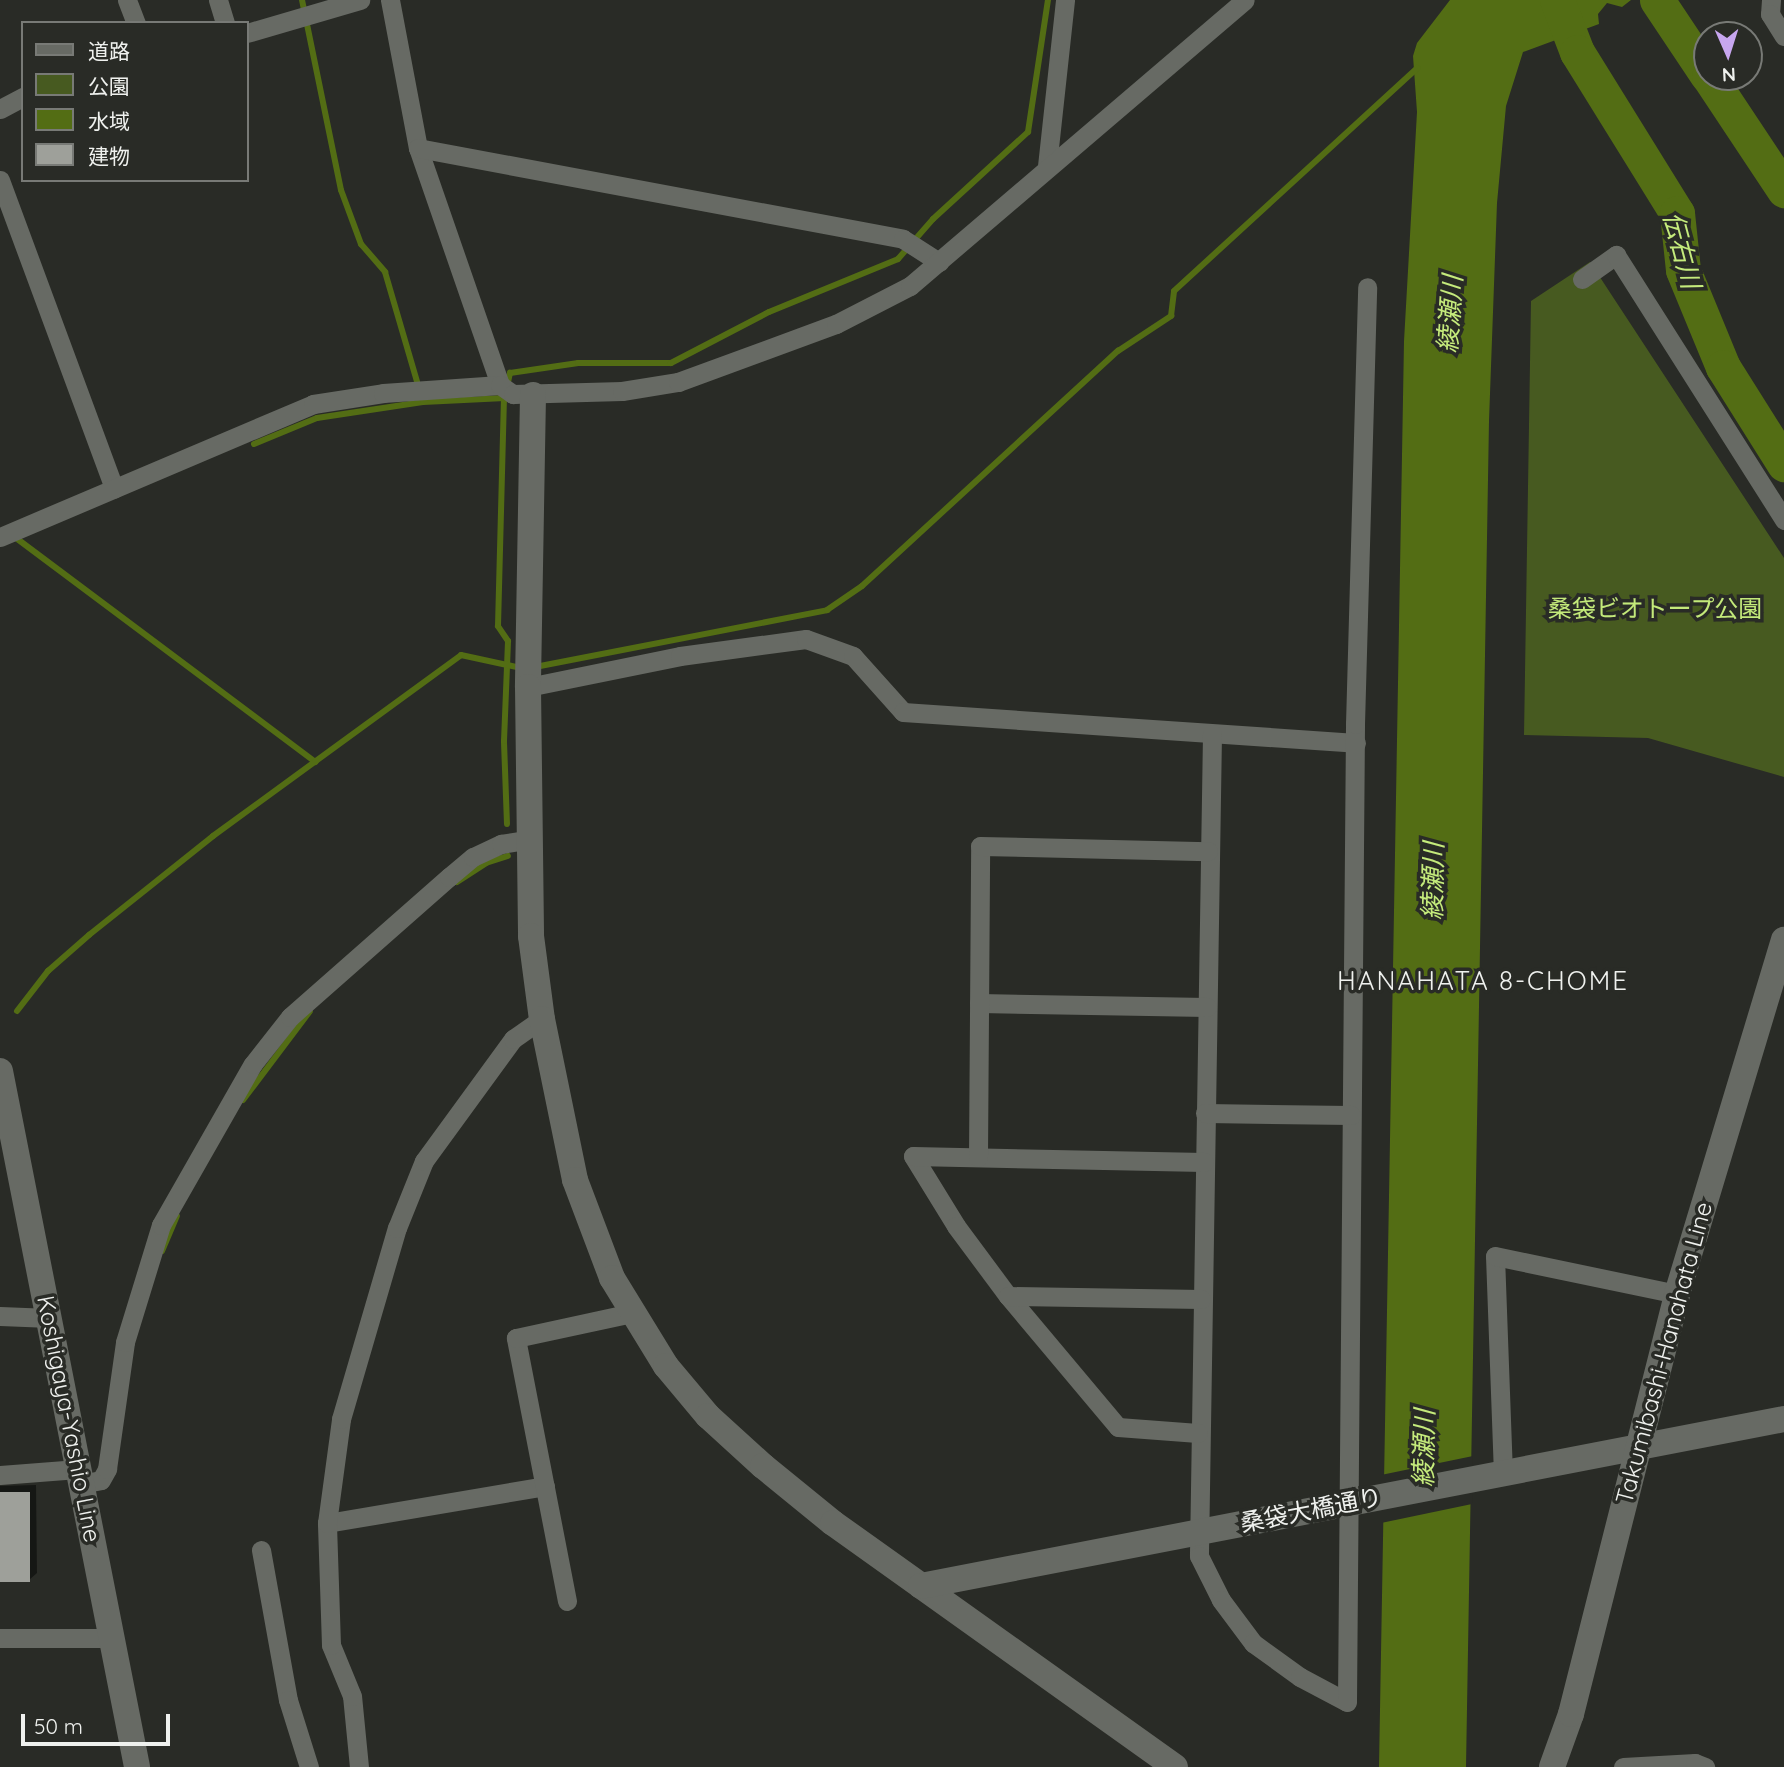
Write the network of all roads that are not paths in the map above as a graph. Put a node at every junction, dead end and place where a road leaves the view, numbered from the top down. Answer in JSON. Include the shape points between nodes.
{"nodes":[{"id":1,"x":127,"y":0,"type":"edge"},
{"id":2,"x":218,"y":0,"type":"edge"},
{"id":3,"x":360,"y":0,"type":"edge"},
{"id":4,"x":390,"y":0,"type":"edge"},
{"id":5,"x":1065,"y":0,"type":"edge"},
{"id":6,"x":1245,"y":0,"type":"edge"},
{"id":7,"x":1771,"y":0,"type":"edge"},
{"id":8,"x":135,"y":21,"type":"edge"},
{"id":9,"x":224,"y":21,"type":"edge"},
{"id":10,"x":248,"y":33,"type":"edge"},
{"id":11,"x":1784,"y":36,"type":"edge"},
{"id":12,"x":21,"y":98,"type":"edge"},
{"id":13,"x":0,"y":109,"type":"edge"},
{"id":14,"x":418,"y":148,"type":"junction"},
{"id":15,"x":1047,"y":166,"type":"junction"},
{"id":16,"x":0,"y":180,"type":"edge"},
{"id":17,"x":939,"y":262,"type":"junction"},
{"id":18,"x":1582,"y":279,"type":"dead end"},
{"id":19,"x":1367,"y":287,"type":"dead end"},
{"id":20,"x":500,"y":385,"type":"junction"},
{"id":21,"x":533,"y":395,"type":"junction"},
{"id":22,"x":114,"y":489,"type":"junction"},
{"id":23,"x":1784,"y":520,"type":"edge"},
{"id":24,"x":0,"y":537,"type":"edge"},
{"id":25,"x":528,"y":687,"type":"junction"},
{"id":26,"x":1212,"y":734,"type":"junction"},
{"id":27,"x":1356,"y":743,"type":"junction"},
{"id":28,"x":527,"y":840,"type":"junction"},
{"id":29,"x":1209,"y":851,"type":"junction"},
{"id":30,"x":1784,"y":940,"type":"edge"},
{"id":31,"x":979,"y":1003,"type":"junction"},
{"id":32,"x":1207,"y":1007,"type":"junction"},
{"id":33,"x":542,"y":1018,"type":"junction"},
{"id":34,"x":0,"y":1071,"type":"edge"},
{"id":35,"x":1205,"y":1113,"type":"junction"},
{"id":36,"x":1351,"y":1115,"type":"junction"},
{"id":37,"x":978,"y":1157,"type":"junction"},
{"id":38,"x":1204,"y":1162,"type":"junction"},
{"id":39,"x":1677,"y":1294,"type":"junction"},
{"id":40,"x":1008,"y":1296,"type":"junction"},
{"id":41,"x":1201,"y":1299,"type":"junction"},
{"id":42,"x":632,"y":1312,"type":"junction"},
{"id":43,"x":0,"y":1316,"type":"edge"},
{"id":44,"x":50,"y":1318,"type":"junction"},
{"id":45,"x":1784,"y":1419,"type":"edge"},
{"id":46,"x":1198,"y":1433,"type":"junction"},
{"id":47,"x":1637,"y":1448,"type":"junction"},
{"id":48,"x":0,"y":1475,"type":"edge"},
{"id":49,"x":1496,"y":1475,"type":"junction"},
{"id":50,"x":80,"y":1477,"type":"junction"},
{"id":51,"x":545,"y":1486,"type":"junction"},
{"id":52,"x":1354,"y":1502,"type":"junction"},
{"id":53,"x":327,"y":1523,"type":"junction"},
{"id":54,"x":1200,"y":1532,"type":"junction"},
{"id":55,"x":261,"y":1550,"type":"dead end"},
{"id":56,"x":921,"y":1586,"type":"junction"},
{"id":57,"x":566,"y":1601,"type":"dead end"},
{"id":58,"x":0,"y":1638,"type":"edge"},
{"id":59,"x":111,"y":1638,"type":"junction"},
{"id":60,"x":137,"y":1767,"type":"edge"},
{"id":61,"x":309,"y":1767,"type":"edge"},
{"id":62,"x":359,"y":1767,"type":"edge"},
{"id":63,"x":1175,"y":1767,"type":"edge"},
{"id":64,"x":1552,"y":1767,"type":"edge"},
{"id":65,"x":1623,"y":1767,"type":"edge"},
{"id":66,"x":1705,"y":1767,"type":"edge"}],
"edges":[{"from":1,"to":8,"type":"street"},
{"from":2,"to":9,"type":"street"},
{"from":3,"to":10,"type":"street"},
{"from":4,"to":14,"type":"street"},
{"from":5,"to":15,"type":"street"},
{"from":6,"to":15,"type":"street"},
{"from":7,"to":11,"type":"street","via":[[1770,14]]},
{"from":12,"to":13,"type":"street"},
{"from":14,"to":17,"type":"street","via":[[903,239]]},
{"from":14,"to":20,"type":"street"},
{"from":15,"to":17,"type":"street"},
{"from":16,"to":22,"type":"street"},
{"from":17,"to":21,"type":"street","via":[[909,286],[835,324],[678,382],[622,391]]},
{"from":18,"to":23,"type":"street","via":[[1616,255]]},
{"from":19,"to":27,"type":"street"},
{"from":20,"to":21,"type":"street","via":[[513,394]]},
{"from":20,"to":22,"type":"street","via":[[383,393],[313,404]]},
{"from":21,"to":25,"type":"street"},
{"from":22,"to":24,"type":"street"},
{"from":25,"to":26,"type":"street","via":[[680,656],[806,639],[853,656],[903,712]]},
{"from":25,"to":28,"type":"street"},
{"from":26,"to":27,"type":"street"},
{"from":26,"to":29,"type":"street"},
{"from":27,"to":36,"type":"street"},
{"from":28,"to":33,"type":"street","via":[[531,936]]},
{"from":28,"to":50,"type":"street","via":[[501,844],[457,870],[290,1017],[253,1064],[161,1226],[125,1342],[107,1469],[101,1480]]},
{"from":29,"to":31,"type":"street","via":[[980,846]]},
{"from":29,"to":32,"type":"street"},
{"from":30,"to":39,"type":"street","name":"Takumibashi-Hanahata Line"},
{"from":31,"to":32,"type":"street"},
{"from":31,"to":37,"type":"street"},
{"from":32,"to":35,"type":"street"},
{"from":33,"to":42,"type":"street","via":[[575,1180],[593,1237]]},
{"from":33,"to":53,"type":"street","via":[[513,1039],[424,1161],[393,1240],[341,1419]]},
{"from":34,"to":44,"type":"street","name":"Koshigaya-Yashio Line"},
{"from":35,"to":36,"type":"street"},
{"from":35,"to":38,"type":"street"},
{"from":36,"to":52,"type":"street"},
{"from":37,"to":38,"type":"street"},
{"from":37,"to":40,"type":"street","via":[[913,1156],[956,1226]]},
{"from":38,"to":41,"type":"street"},
{"from":39,"to":47,"type":"street","name":"Takumibashi-Hanahata Line"},
{"from":39,"to":49,"type":"street","via":[[1495,1256]]},
{"from":40,"to":41,"type":"street"},
{"from":40,"to":46,"type":"street","via":[[1118,1427]]},
{"from":41,"to":46,"type":"street"},
{"from":42,"to":51,"type":"street","via":[[516,1338]]},
{"from":42,"to":56,"type":"street","via":[[666,1366],[708,1416],[833,1523]]},
{"from":43,"to":44,"type":"street"},
{"from":44,"to":50,"type":"street","name":"Koshigaya-Yashio Line"},
{"from":45,"to":47,"type":"street","name":"桑袋大橋通り"},
{"from":46,"to":54,"type":"street"},
{"from":47,"to":49,"type":"street","name":"桑袋大橋通り"},
{"from":47,"to":64,"type":"street","name":"Takumibashi-Hanahata Line","via":[[1571,1714]]},
{"from":48,"to":50,"type":"street"},
{"from":49,"to":52,"type":"street","name":"桑袋大橋通り"},
{"from":50,"to":59,"type":"street","name":"Koshigaya-Yashio Line"},
{"from":51,"to":53,"type":"street"},
{"from":51,"to":57,"type":"street"},
{"from":52,"to":54,"type":"street","name":"桑袋大橋通り"},
{"from":52,"to":54,"type":"street","via":[[1346,1702],[1300,1677],[1253,1643],[1221,1600],[1199,1556]]},
{"from":53,"to":62,"type":"street","via":[[331,1646],[352,1696]]},
{"from":54,"to":56,"type":"street","name":"桑袋大橋通り"},
{"from":55,"to":61,"type":"street","via":[[288,1700]]},
{"from":56,"to":63,"type":"street"},
{"from":58,"to":59,"type":"street"},
{"from":59,"to":60,"type":"street","name":"Koshigaya-Yashio Line"},
{"from":65,"to":66,"type":"street","via":[[1695,1763]]}]}
